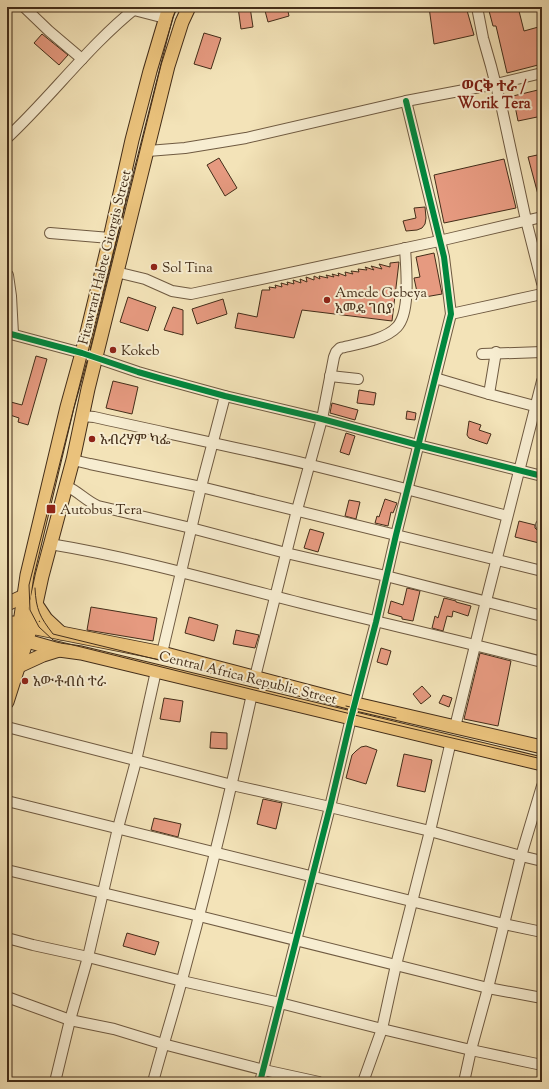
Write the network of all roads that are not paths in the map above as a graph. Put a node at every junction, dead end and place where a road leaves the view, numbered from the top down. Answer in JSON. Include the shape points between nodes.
{"nodes":[{"id":1,"x":24,"y":7,"type":"edge"},
{"id":2,"x":189,"y":7,"type":"edge"},
{"id":3,"x":477,"y":7,"type":"edge"},
{"id":4,"x":132,"y":9,"type":"edge"},
{"id":5,"x":167,"y":12,"type":"edge"},
{"id":6,"x":82,"y":59,"type":"junction"},
{"id":7,"x":542,"y":73,"type":"edge"},
{"id":8,"x":496,"y":84,"type":"junction"},
{"id":9,"x":406,"y":101,"type":"junction"},
{"id":10,"x":7,"y":138,"type":"edge"},
{"id":11,"x":148,"y":151,"type":"junction"},
{"id":12,"x":542,"y":217,"type":"edge"},
{"id":13,"x":526,"y":220,"type":"junction"},
{"id":14,"x":50,"y":233,"type":"dead end"},
{"id":15,"x":110,"y":238,"type":"junction"},
{"id":16,"x":439,"y":241,"type":"junction"},
{"id":17,"x":405,"y":248,"type":"junction"},
{"id":18,"x":116,"y":272,"type":"junction"},
{"id":19,"x":8,"y":275,"type":"dead end"},
{"id":20,"x":542,"y":283,"type":"edge"},
{"id":21,"x":542,"y":294,"type":"edge"},
{"id":22,"x":451,"y":314,"type":"junction"},
{"id":23,"x":10,"y":334,"type":"edge"},
{"id":24,"x":496,"y":352,"type":"junction"},
{"id":25,"x":542,"y":352,"type":"edge"},
{"id":26,"x":82,"y":353,"type":"junction"},
{"id":27,"x":482,"y":354,"type":"dead end"},
{"id":28,"x":95,"y":358,"type":"junction"},
{"id":29,"x":330,"y":376,"type":"junction"},
{"id":30,"x":435,"y":378,"type":"junction"},
{"id":31,"x":358,"y":379,"type":"dead end"},
{"id":32,"x":542,"y":381,"type":"edge"},
{"id":33,"x":489,"y":394,"type":"junction"},
{"id":34,"x":225,"y":396,"type":"junction"},
{"id":35,"x":539,"y":407,"type":"edge"},
{"id":36,"x":82,"y":416,"type":"junction"},
{"id":37,"x":322,"y":419,"type":"junction"},
{"id":38,"x":212,"y":442,"type":"junction"},
{"id":39,"x":418,"y":445,"type":"junction"},
{"id":40,"x":73,"y":460,"type":"junction"},
{"id":41,"x":310,"y":465,"type":"junction"},
{"id":42,"x":519,"y":471,"type":"junction"},
{"id":43,"x":542,"y":476,"type":"edge"},
{"id":44,"x":66,"y":486,"type":"junction"},
{"id":45,"x":201,"y":486,"type":"junction"},
{"id":46,"x":408,"y":489,"type":"junction"},
{"id":47,"x":297,"y":510,"type":"junction"},
{"id":48,"x":507,"y":516,"type":"junction"},
{"id":49,"x":191,"y":528,"type":"junction"},
{"id":50,"x":396,"y":535,"type":"junction"},
{"id":51,"x":50,"y":544,"type":"junction"},
{"id":52,"x":286,"y":553,"type":"junction"},
{"id":53,"x":496,"y":560,"type":"junction"},
{"id":54,"x":542,"y":571,"type":"edge"},
{"id":55,"x":181,"y":572,"type":"junction"},
{"id":56,"x":386,"y":576,"type":"junction"},
{"id":57,"x":24,"y":596,"type":"junction"},
{"id":58,"x":275,"y":596,"type":"junction"},
{"id":59,"x":486,"y":601,"type":"junction"},
{"id":60,"x":7,"y":604,"type":"edge"},
{"id":61,"x":36,"y":604,"type":"junction"},
{"id":62,"x":542,"y":616,"type":"edge"},
{"id":63,"x":376,"y":622,"type":"junction"},
{"id":64,"x":19,"y":624,"type":"edge"},
{"id":65,"x":61,"y":633,"type":"junction"},
{"id":66,"x":17,"y":639,"type":"edge"},
{"id":67,"x":475,"y":644,"type":"junction"},
{"id":68,"x":59,"y":650,"type":"junction"},
{"id":69,"x":162,"y":653,"type":"junction"},
{"id":70,"x":542,"y":662,"type":"edge"},
{"id":71,"x":13,"y":668,"type":"edge"},
{"id":72,"x":156,"y":671,"type":"junction"},
{"id":73,"x":255,"y":677,"type":"junction"},
{"id":74,"x":252,"y":694,"type":"junction"},
{"id":75,"x":7,"y":702,"type":"edge"},
{"id":76,"x":356,"y":704,"type":"junction"},
{"id":77,"x":351,"y":718,"type":"junction"},
{"id":78,"x":7,"y":727,"type":"edge"},
{"id":79,"x":455,"y":727,"type":"junction"},
{"id":80,"x":451,"y":741,"type":"junction"},
{"id":81,"x":542,"y":747,"type":"edge"},
{"id":82,"x":136,"y":761,"type":"junction"},
{"id":83,"x":542,"y":764,"type":"edge"},
{"id":84,"x":232,"y":785,"type":"junction"},
{"id":85,"x":542,"y":786,"type":"edge"},
{"id":86,"x":7,"y":801,"type":"edge"},
{"id":87,"x":330,"y":806,"type":"junction"},
{"id":88,"x":118,"y":828,"type":"junction"},
{"id":89,"x":430,"y":830,"type":"junction"},
{"id":90,"x":215,"y":853,"type":"junction"},
{"id":91,"x":521,"y":856,"type":"junction"},
{"id":92,"x":542,"y":860,"type":"edge"},
{"id":93,"x":7,"y":870,"type":"edge"},
{"id":94,"x":312,"y":876,"type":"junction"},
{"id":95,"x":103,"y":893,"type":"junction"},
{"id":96,"x":413,"y":902,"type":"junction"},
{"id":97,"x":199,"y":916,"type":"junction"},
{"id":98,"x":504,"y":924,"type":"junction"},
{"id":99,"x":542,"y":932,"type":"edge"},
{"id":100,"x":7,"y":938,"type":"edge"},
{"id":101,"x":296,"y":939,"type":"junction"},
{"id":102,"x":88,"y":957,"type":"junction"},
{"id":103,"x":396,"y":965,"type":"junction"},
{"id":104,"x":182,"y":981,"type":"junction"},
{"id":105,"x":488,"y":988,"type":"junction"},
{"id":106,"x":7,"y":997,"type":"edge"},
{"id":107,"x":542,"y":998,"type":"edge"},
{"id":108,"x":280,"y":1003,"type":"junction"},
{"id":109,"x":70,"y":1020,"type":"junction"},
{"id":110,"x":382,"y":1029,"type":"junction"},
{"id":111,"x":163,"y":1044,"type":"junction"},
{"id":112,"x":471,"y":1050,"type":"junction"},
{"id":113,"x":542,"y":1065,"type":"edge"},
{"id":114,"x":264,"y":1070,"type":"junction"},
{"id":115,"x":54,"y":1082,"type":"edge"},
{"id":116,"x":153,"y":1082,"type":"edge"},
{"id":117,"x":260,"y":1082,"type":"edge"},
{"id":118,"x":319,"y":1082,"type":"edge"},
{"id":119,"x":363,"y":1082,"type":"edge"},
{"id":120,"x":464,"y":1082,"type":"edge"}],
"edges":[{"from":1,"to":6,"type":"street"},
{"from":2,"to":11,"type":"main road","name":"Fitawrari Habte Giorgis Street","via":[[168,66]]},
{"from":3,"to":8,"type":"street"},
{"from":4,"to":5,"type":"street"},
{"from":4,"to":6,"type":"street"},
{"from":5,"to":15,"type":"main road","via":[[132,140]]},
{"from":6,"to":10,"type":"street"},
{"from":7,"to":8,"type":"street"},
{"from":8,"to":9,"type":"street"},
{"from":8,"to":13,"type":"street"},
{"from":9,"to":11,"type":"street","via":[[246,138]]},
{"from":9,"to":16,"type":"street"},
{"from":11,"to":18,"type":"main road","name":"Fitawrari Habte Giorgis Street"},
{"from":12,"to":13,"type":"street"},
{"from":13,"to":16,"type":"street"},
{"from":13,"to":20,"type":"street"},
{"from":14,"to":15,"type":"street"},
{"from":15,"to":26,"type":"main road"},
{"from":16,"to":17,"type":"street"},
{"from":16,"to":22,"type":"street","via":[[444,257]]},
{"from":17,"to":18,"type":"street","via":[[191,294],[172,291],[145,279]]},
{"from":17,"to":29,"type":"street","via":[[407,294],[401,323],[386,335],[340,348],[334,357]]},
{"from":18,"to":28,"type":"main road","name":"Fitawrari Habte Giorgis Street"},
{"from":19,"to":23,"type":"street","via":[[11,296]]},
{"from":21,"to":22,"type":"street"},
{"from":22,"to":30,"type":"street"},
{"from":23,"to":26,"type":"street"},
{"from":24,"to":25,"type":"street"},
{"from":24,"to":27,"type":"street"},
{"from":24,"to":33,"type":"street"},
{"from":26,"to":28,"type":"street"},
{"from":26,"to":57,"type":"main road","via":[[64,418]]},
{"from":28,"to":34,"type":"street"},
{"from":28,"to":36,"type":"main road","name":"Fitawrari Habte Giorgis Street"},
{"from":29,"to":31,"type":"street"},
{"from":29,"to":37,"type":"street"},
{"from":30,"to":33,"type":"street"},
{"from":30,"to":39,"type":"street"},
{"from":32,"to":35,"type":"street"},
{"from":33,"to":35,"type":"street"},
{"from":34,"to":37,"type":"street"},
{"from":34,"to":38,"type":"street"},
{"from":35,"to":42,"type":"street"},
{"from":36,"to":38,"type":"street"},
{"from":36,"to":40,"type":"main road","name":"Fitawrari Habte Giorgis Street"},
{"from":37,"to":39,"type":"street"},
{"from":37,"to":41,"type":"street"},
{"from":38,"to":41,"type":"street"},
{"from":38,"to":45,"type":"street"},
{"from":39,"to":42,"type":"street"},
{"from":39,"to":46,"type":"street"},
{"from":40,"to":44,"type":"main road","name":"Fitawrari Habte Giorgis Street"},
{"from":40,"to":45,"type":"street"},
{"from":41,"to":46,"type":"street"},
{"from":41,"to":47,"type":"street"},
{"from":42,"to":43,"type":"street"},
{"from":42,"to":48,"type":"street"},
{"from":44,"to":49,"type":"street","via":[[98,506]]},
{"from":44,"to":51,"type":"main road","name":"Fitawrari Habte Giorgis Street"},
{"from":45,"to":47,"type":"street"},
{"from":45,"to":49,"type":"street"},
{"from":46,"to":48,"type":"street"},
{"from":46,"to":50,"type":"street"},
{"from":47,"to":50,"type":"street"},
{"from":47,"to":52,"type":"street"},
{"from":48,"to":53,"type":"street"},
{"from":49,"to":52,"type":"street"},
{"from":49,"to":55,"type":"street"},
{"from":50,"to":53,"type":"street"},
{"from":50,"to":56,"type":"street"},
{"from":51,"to":55,"type":"street"},
{"from":51,"to":61,"type":"main road","name":"Fitawrari Habte Giorgis Street"},
{"from":52,"to":56,"type":"street"},
{"from":52,"to":58,"type":"street"},
{"from":53,"to":54,"type":"street"},
{"from":53,"to":59,"type":"street"},
{"from":55,"to":58,"type":"street"},
{"from":55,"to":69,"type":"street"},
{"from":56,"to":59,"type":"street"},
{"from":56,"to":63,"type":"street"},
{"from":57,"to":60,"type":"main road"},
{"from":57,"to":64,"type":"main road"},
{"from":58,"to":63,"type":"street"},
{"from":58,"to":73,"type":"street"},
{"from":59,"to":62,"type":"street"},
{"from":59,"to":67,"type":"street"},
{"from":61,"to":64,"type":"main road","name":"Fitawrari Habte Giorgis Street"},
{"from":61,"to":65,"type":"main road","via":[[46,619]]},
{"from":63,"to":67,"type":"street"},
{"from":63,"to":76,"type":"street"},
{"from":64,"to":65,"type":"main road","name":"Central Africa Republic Street"},
{"from":64,"to":66,"type":"main road"},
{"from":65,"to":69,"type":"main road","name":"Central Africa Republic Street"},
{"from":66,"to":68,"type":"main road","name":"Central Africa Republic Street"},
{"from":66,"to":71,"type":"main road"},
{"from":67,"to":70,"type":"street"},
{"from":67,"to":79,"type":"street"},
{"from":68,"to":71,"type":"main road"},
{"from":68,"to":72,"type":"main road","name":"Central Africa Republic Street"},
{"from":69,"to":73,"type":"main road","name":"Central Africa Republic Street"},
{"from":71,"to":75,"type":"main road"},
{"from":72,"to":74,"type":"main road","name":"Central Africa Republic Street"},
{"from":72,"to":82,"type":"street"},
{"from":73,"to":76,"type":"main road","name":"Central Africa Republic Street"},
{"from":74,"to":77,"type":"main road","name":"Central Africa Republic Street"},
{"from":74,"to":84,"type":"street"},
{"from":76,"to":77,"type":"street"},
{"from":76,"to":79,"type":"main road","name":"Central Africa Republic Street"},
{"from":77,"to":80,"type":"main road","name":"Central Africa Republic Street"},
{"from":77,"to":87,"type":"street"},
{"from":78,"to":82,"type":"street"},
{"from":79,"to":81,"type":"main road","name":"Central Africa Republic Street"},
{"from":80,"to":83,"type":"main road","name":"Central Africa Republic Street"},
{"from":80,"to":89,"type":"street"},
{"from":82,"to":84,"type":"street"},
{"from":82,"to":88,"type":"street"},
{"from":84,"to":87,"type":"street"},
{"from":84,"to":90,"type":"street"},
{"from":85,"to":91,"type":"street"},
{"from":86,"to":88,"type":"street"},
{"from":87,"to":89,"type":"street"},
{"from":87,"to":94,"type":"street"},
{"from":88,"to":90,"type":"street"},
{"from":88,"to":95,"type":"street"},
{"from":89,"to":91,"type":"street"},
{"from":89,"to":96,"type":"street"},
{"from":90,"to":94,"type":"street"},
{"from":90,"to":97,"type":"street"},
{"from":91,"to":92,"type":"street"},
{"from":91,"to":98,"type":"street"},
{"from":93,"to":95,"type":"street"},
{"from":94,"to":96,"type":"street"},
{"from":94,"to":101,"type":"street"},
{"from":95,"to":97,"type":"street"},
{"from":95,"to":102,"type":"street"},
{"from":96,"to":98,"type":"street"},
{"from":96,"to":103,"type":"street"},
{"from":97,"to":101,"type":"street"},
{"from":97,"to":104,"type":"street"},
{"from":98,"to":99,"type":"street"},
{"from":98,"to":105,"type":"street"},
{"from":100,"to":102,"type":"street"},
{"from":101,"to":103,"type":"street"},
{"from":101,"to":108,"type":"street"},
{"from":102,"to":104,"type":"street"},
{"from":102,"to":109,"type":"street"},
{"from":103,"to":105,"type":"street"},
{"from":103,"to":110,"type":"street"},
{"from":104,"to":108,"type":"street"},
{"from":104,"to":111,"type":"street"},
{"from":105,"to":107,"type":"street"},
{"from":105,"to":112,"type":"street"},
{"from":106,"to":109,"type":"street"},
{"from":108,"to":110,"type":"street"},
{"from":108,"to":114,"type":"street"},
{"from":109,"to":111,"type":"street","via":[[114,1029]]},
{"from":109,"to":115,"type":"street"},
{"from":110,"to":112,"type":"street"},
{"from":110,"to":119,"type":"street"},
{"from":111,"to":114,"type":"street"},
{"from":111,"to":116,"type":"street"},
{"from":112,"to":113,"type":"street"},
{"from":112,"to":120,"type":"street"},
{"from":114,"to":117,"type":"street"},
{"from":114,"to":118,"type":"street"}]}
